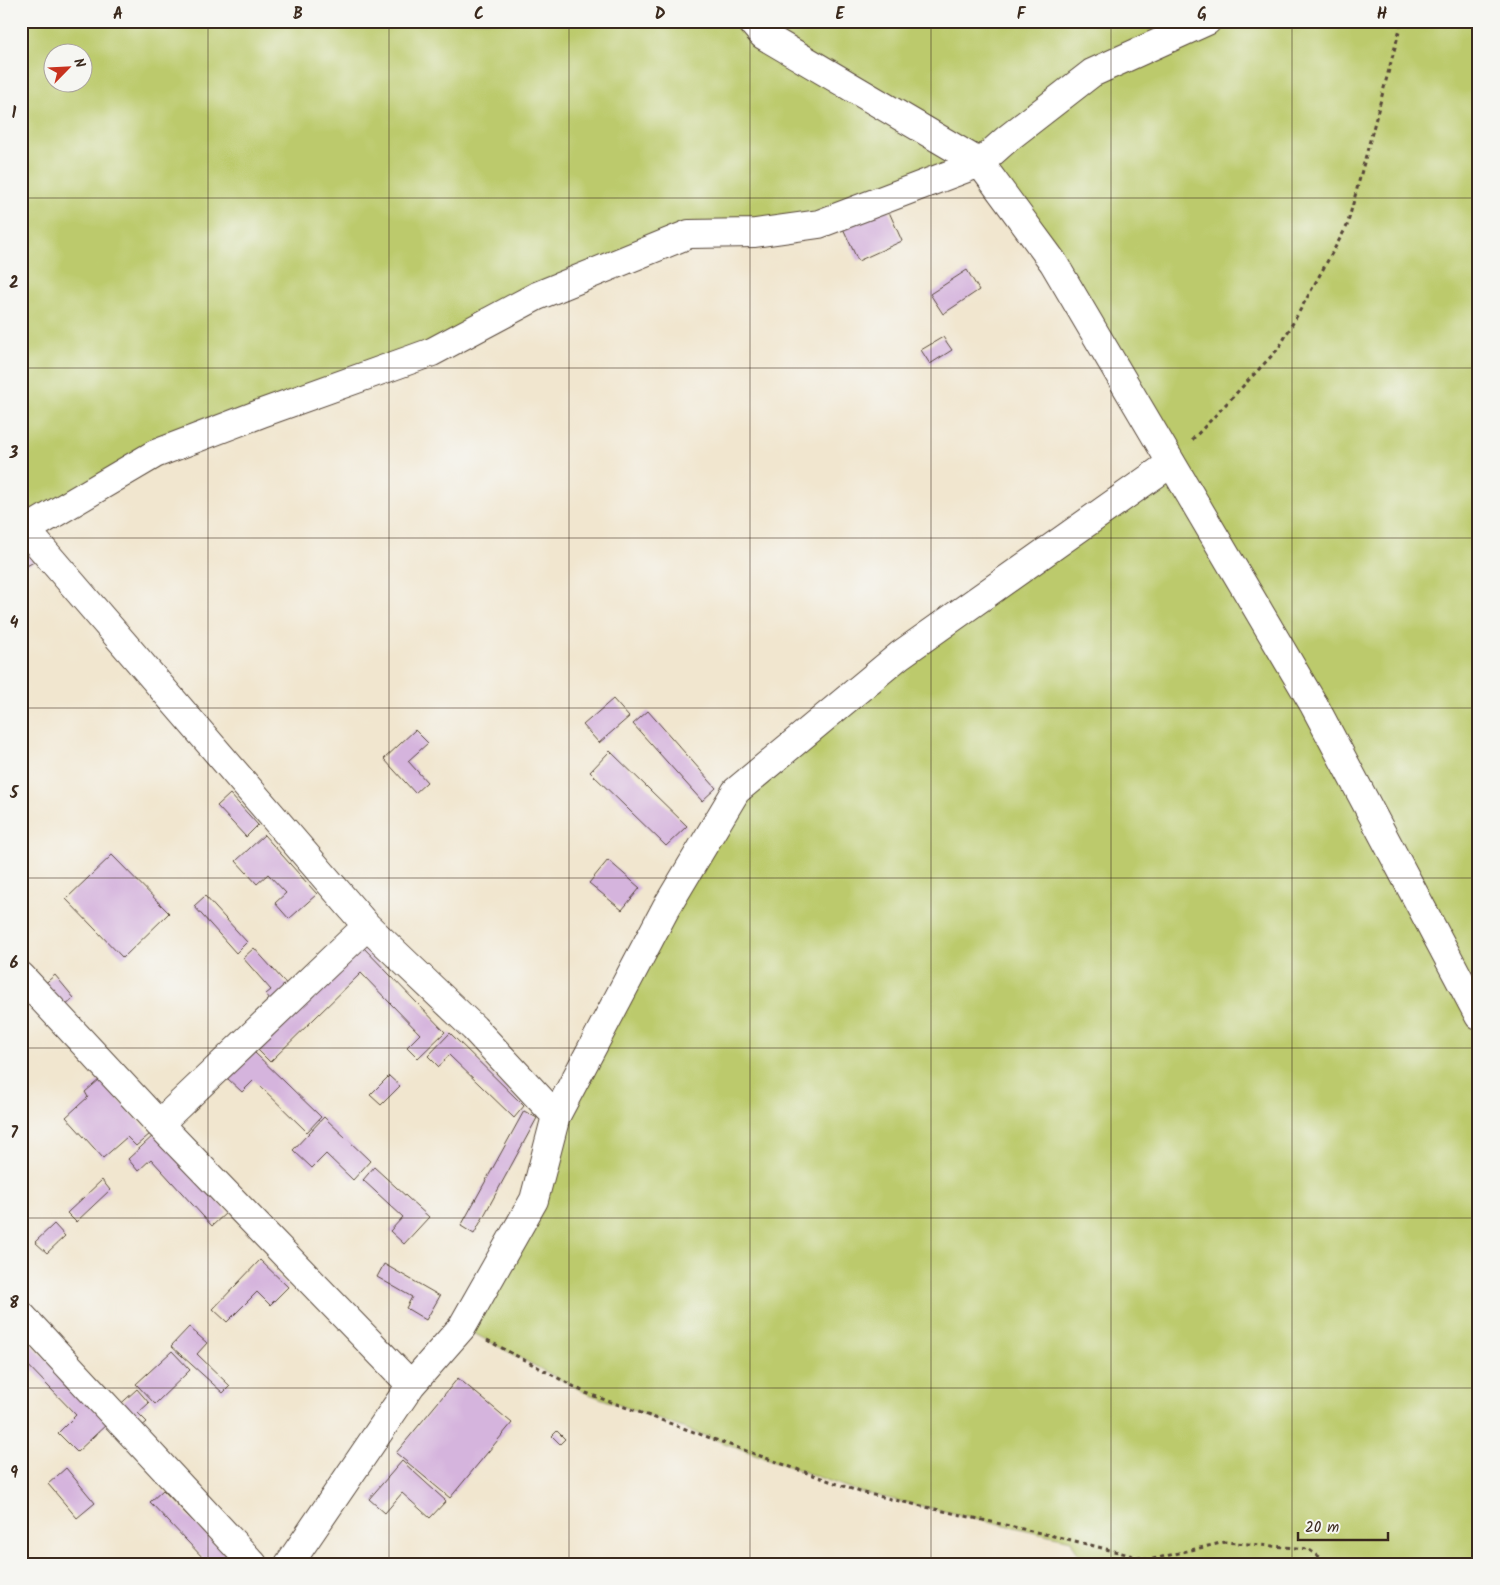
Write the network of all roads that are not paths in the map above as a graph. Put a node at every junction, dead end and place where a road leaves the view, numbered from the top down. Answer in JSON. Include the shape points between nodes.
{"nodes":[{"id":1,"x":751,"y":21,"type":"edge"},
{"id":2,"x":1207,"y":21,"type":"edge"},
{"id":3,"x":980,"y":163,"type":"junction"},
{"id":4,"x":1171,"y":463,"type":"junction"},
{"id":5,"x":24,"y":531,"type":"edge"},
{"id":6,"x":367,"y":926,"type":"junction"},
{"id":7,"x":21,"y":976,"type":"edge"},
{"id":8,"x":1479,"y":1016,"type":"edge"},
{"id":9,"x":556,"y":1116,"type":"junction"},
{"id":10,"x":159,"y":1124,"type":"junction"},
{"id":11,"x":21,"y":1315,"type":"edge"},
{"id":12,"x":411,"y":1385,"type":"junction"},
{"id":13,"x":253,"y":1564,"type":"edge"},
{"id":14,"x":289,"y":1564,"type":"edge"}],
"edges":[{"from":1,"to":3,"type":"street","via":[[763,35]]},
{"from":2,"to":3,"type":"street","via":[[1092,73]]},
{"from":3,"to":4,"type":"street","via":[[1053,262]]},
{"from":3,"to":5,"type":"street","via":[[818,224],[755,233],[689,234],[537,296],[432,352],[155,454]]},
{"from":4,"to":8,"type":"street","via":[[1314,705]]},
{"from":4,"to":9,"type":"street","via":[[900,655],[736,790],[666,908]]},
{"from":5,"to":6,"type":"street"},
{"from":6,"to":9,"type":"street","via":[[474,1028]]},
{"from":6,"to":10,"type":"street"},
{"from":7,"to":10,"type":"street"},
{"from":9,"to":12,"type":"street","via":[[534,1200],[462,1326]]},
{"from":10,"to":12,"type":"street"},
{"from":11,"to":13,"type":"street"},
{"from":12,"to":14,"type":"street"}]}
